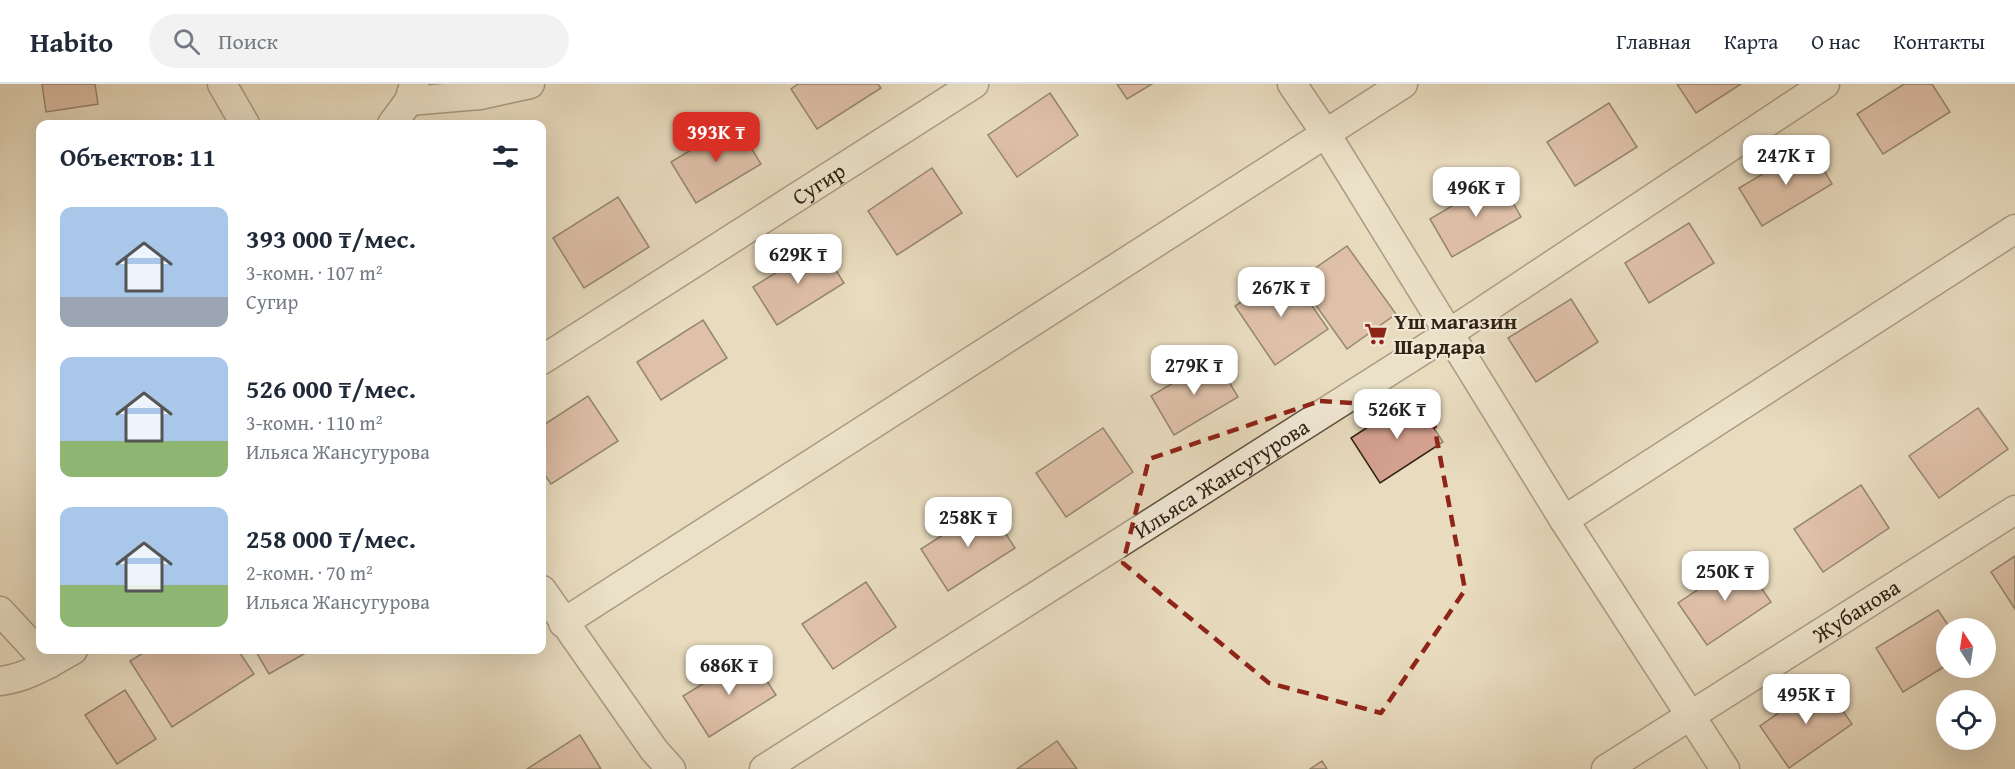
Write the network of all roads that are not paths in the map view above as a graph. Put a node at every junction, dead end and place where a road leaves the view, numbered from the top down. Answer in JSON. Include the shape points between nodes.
{"nodes":[{"id":1,"x":222,"y":84,"type":"edge"},
{"id":2,"x":530,"y":84,"type":"edge"},
{"id":3,"x":974,"y":84,"type":"edge"},
{"id":4,"x":1292,"y":84,"type":"edge"},
{"id":5,"x":1403,"y":84,"type":"edge"},
{"id":6,"x":1825,"y":84,"type":"edge"},
{"id":7,"x":411,"y":93,"type":"edge"},
{"id":8,"x":243,"y":120,"type":"edge"},
{"id":9,"x":394,"y":120,"type":"edge"},
{"id":10,"x":1326,"y":134,"type":"junction"},
{"id":11,"x":2015,"y":229,"type":"edge"},
{"id":12,"x":1448,"y":334,"type":"junction"},
{"id":13,"x":546,"y":357,"type":"edge"},
{"id":14,"x":2015,"y":510,"type":"edge"},
{"id":15,"x":1564,"y":520,"type":"junction"},
{"id":16,"x":546,"y":596,"type":"edge"},
{"id":17,"x":0,"y":611,"type":"edge"},
{"id":18,"x":563,"y":623,"type":"junction"},
{"id":19,"x":36,"y":638,"type":"edge"},
{"id":20,"x":61,"y":657,"type":"edge"},
{"id":21,"x":0,"y":681,"type":"edge"},
{"id":22,"x":1690,"y":717,"type":"junction"},
{"id":23,"x":671,"y":769,"type":"edge"},
{"id":24,"x":764,"y":769,"type":"edge"},
{"id":25,"x":1606,"y":769,"type":"edge"},
{"id":26,"x":1725,"y":769,"type":"edge"}],
"edges":[{"from":1,"to":8,"type":"street"},
{"from":2,"to":7,"type":"street","via":[[480,95]]},
{"from":3,"to":13,"type":"street","name":"Сугир"},
{"from":4,"to":10,"type":"street"},
{"from":5,"to":10,"type":"street"},
{"from":6,"to":12,"type":"street","name":"Ильяса Жансугурова"},
{"from":7,"to":9,"type":"street"},
{"from":10,"to":12,"type":"street"},
{"from":10,"to":18,"type":"street"},
{"from":11,"to":15,"type":"street"},
{"from":12,"to":15,"type":"street"},
{"from":12,"to":24,"type":"street","name":"Ильяса Жансугурова"},
{"from":14,"to":22,"type":"street","name":"Жубанова"},
{"from":15,"to":22,"type":"street"},
{"from":16,"to":18,"type":"street"},
{"from":17,"to":19,"type":"street"},
{"from":18,"to":23,"type":"street"},
{"from":20,"to":21,"type":"street","via":[[15,679]]},
{"from":22,"to":25,"type":"street","name":"Жубанова"},
{"from":22,"to":26,"type":"street"}]}
